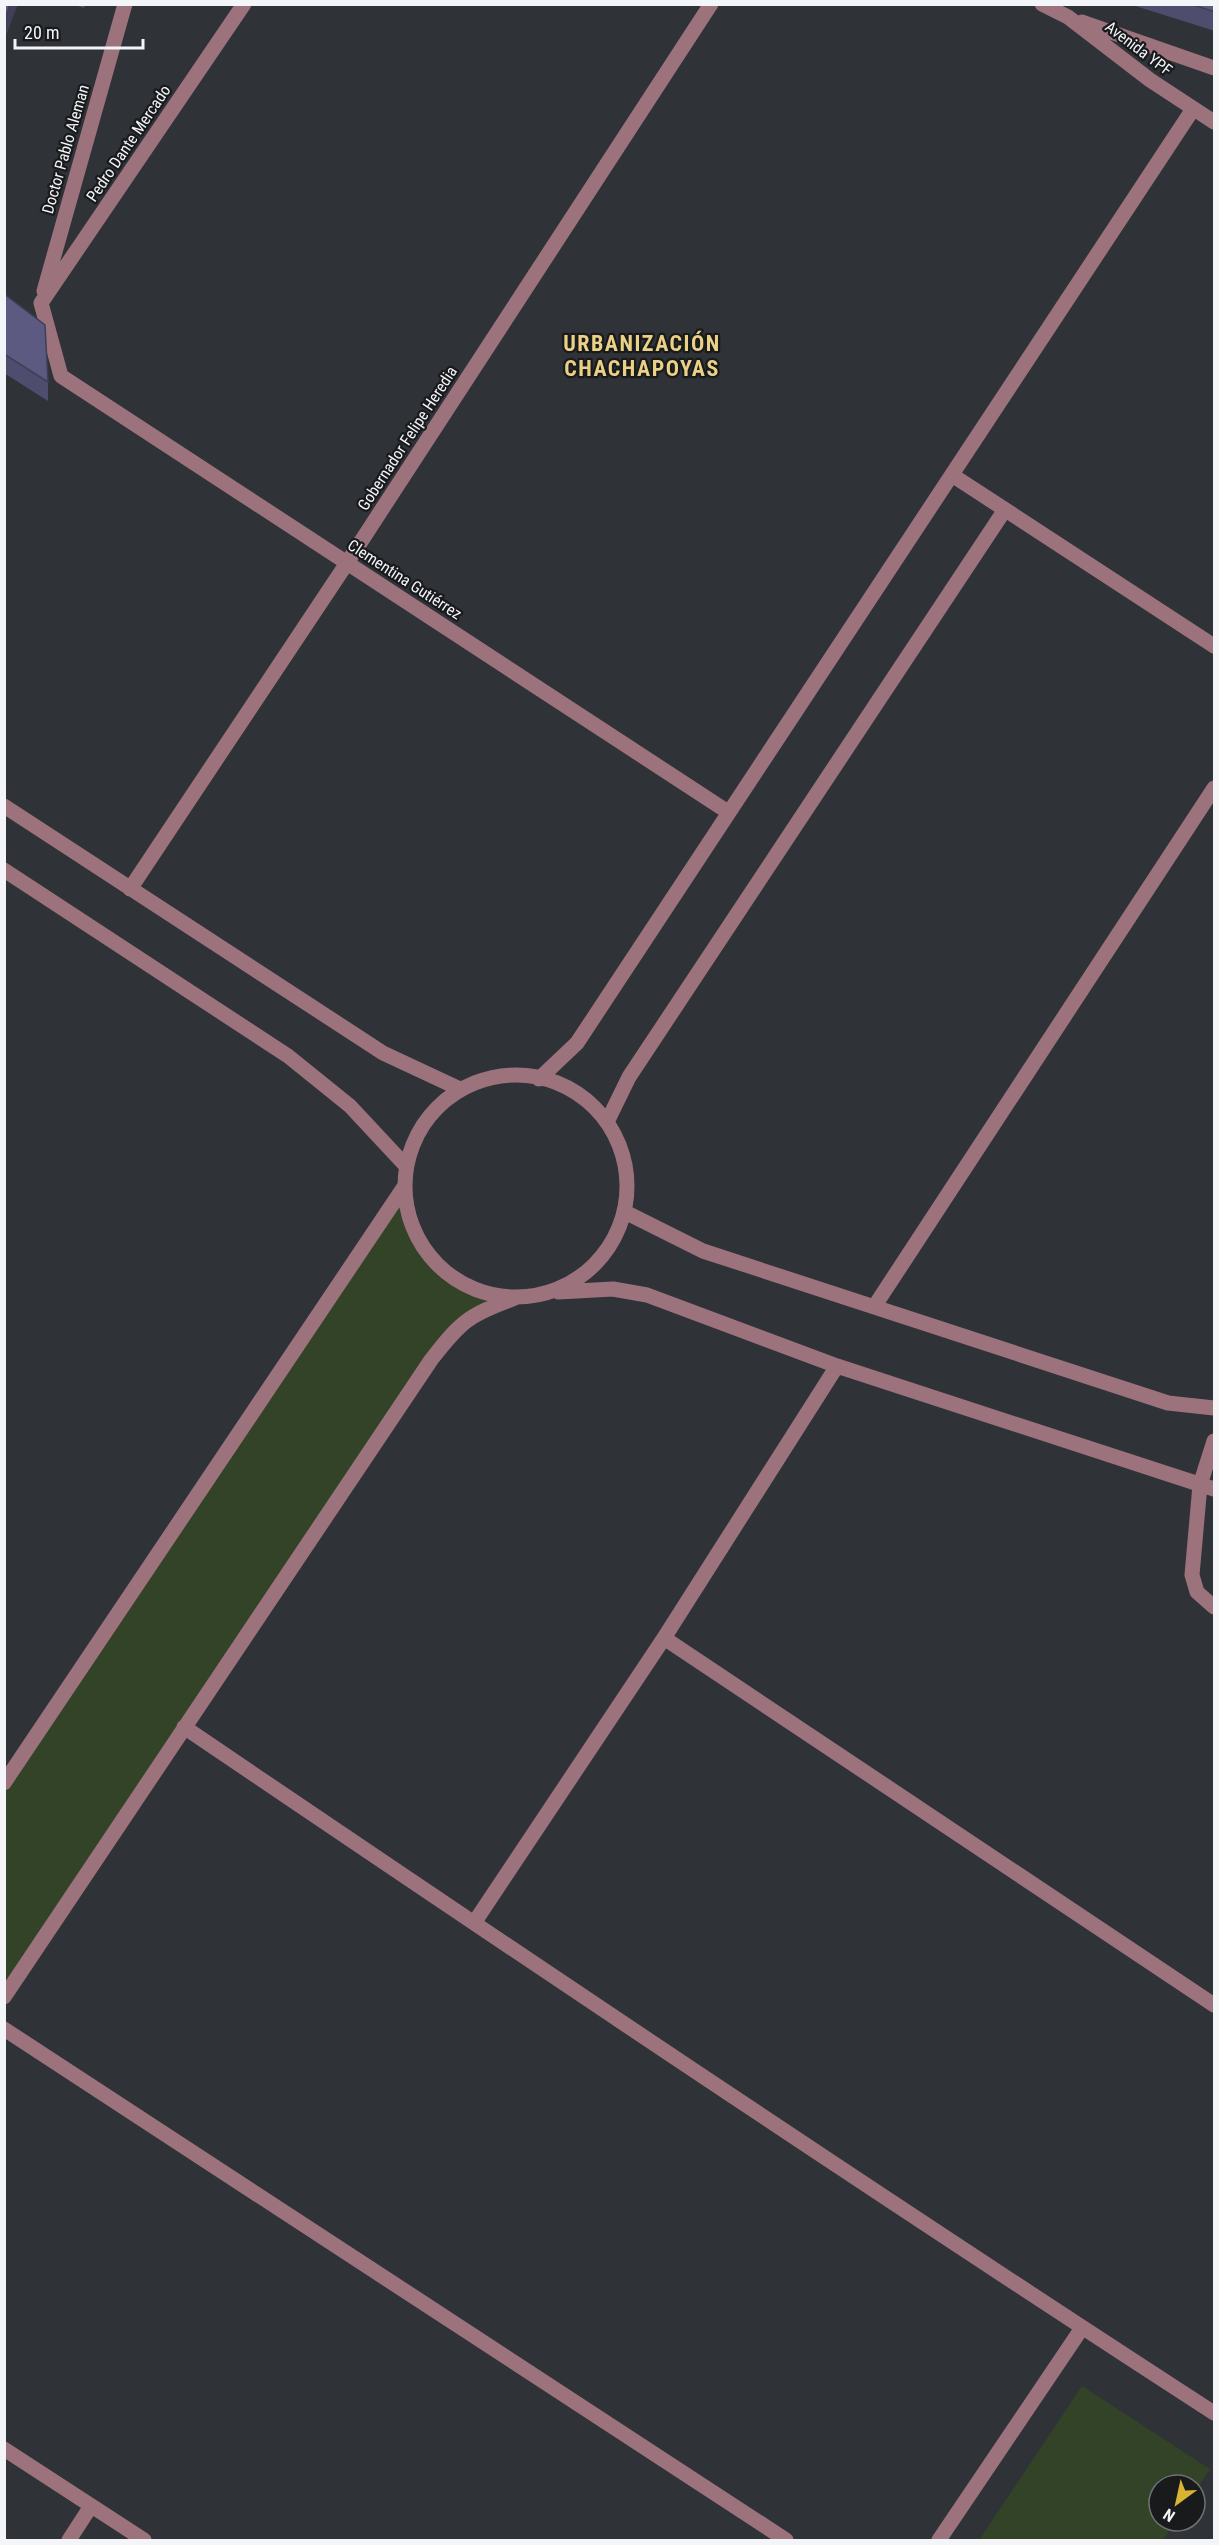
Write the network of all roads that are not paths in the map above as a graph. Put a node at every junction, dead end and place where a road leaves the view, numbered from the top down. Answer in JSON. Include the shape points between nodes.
{"nodes":[{"id":1,"x":125,"y":4,"type":"edge"},
{"id":2,"x":244,"y":4,"type":"edge"},
{"id":3,"x":711,"y":4,"type":"edge"},
{"id":4,"x":1042,"y":4,"type":"edge"},
{"id":5,"x":1068,"y":11,"type":"edge"},
{"id":6,"x":1215,"y":68,"type":"edge"},
{"id":7,"x":1193,"y":109,"type":"junction"},
{"id":8,"x":1215,"y":122,"type":"edge"},
{"id":9,"x":40,"y":303,"type":"junction"},
{"id":10,"x":952,"y":475,"type":"junction"},
{"id":11,"x":1004,"y":511,"type":"junction"},
{"id":12,"x":347,"y":563,"type":"junction"},
{"id":13,"x":1215,"y":646,"type":"edge"},
{"id":14,"x":1215,"y":788,"type":"edge"},
{"id":15,"x":4,"y":806,"type":"edge"},
{"id":16,"x":728,"y":812,"type":"junction"},
{"id":17,"x":4,"y":870,"type":"edge"},
{"id":18,"x":130,"y":889,"type":"junction"},
{"id":19,"x":539,"y":1079,"type":"junction"},
{"id":20,"x":460,"y":1089,"type":"junction"},
{"id":21,"x":607,"y":1122,"type":"junction"},
{"id":22,"x":406,"y":1166,"type":"junction"},
{"id":23,"x":404,"y":1187,"type":"junction"},
{"id":24,"x":625,"y":1212,"type":"junction"},
{"id":25,"x":552,"y":1293,"type":"junction"},
{"id":26,"x":515,"y":1298,"type":"junction"},
{"id":27,"x":874,"y":1307,"type":"junction"},
{"id":28,"x":837,"y":1366,"type":"junction"},
{"id":29,"x":1215,"y":1408,"type":"edge"},
{"id":30,"x":1215,"y":1441,"type":"edge"},
{"id":31,"x":1208,"y":1487,"type":"edge"},
{"id":32,"x":1215,"y":1607,"type":"edge"},
{"id":33,"x":664,"y":1638,"type":"junction"},
{"id":34,"x":184,"y":1727,"type":"junction"},
{"id":35,"x":4,"y":1782,"type":"edge"},
{"id":36,"x":474,"y":1923,"type":"junction"},
{"id":37,"x":4,"y":1997,"type":"edge"},
{"id":38,"x":1215,"y":2005,"type":"edge"},
{"id":39,"x":4,"y":2029,"type":"edge"},
{"id":40,"x":1082,"y":2328,"type":"junction"},
{"id":41,"x":1215,"y":2413,"type":"edge"},
{"id":42,"x":4,"y":2449,"type":"edge"},
{"id":43,"x":91,"y":2506,"type":"junction"},
{"id":44,"x":69,"y":2541,"type":"edge"},
{"id":45,"x":144,"y":2541,"type":"edge"},
{"id":46,"x":786,"y":2541,"type":"edge"},
{"id":47,"x":939,"y":2541,"type":"edge"}],
"edges":[{"from":1,"to":9,"type":"street","name":"Doctor Pablo Aleman"},
{"from":2,"to":9,"type":"street","name":"Pedro Dante Mercado"},
{"from":3,"to":12,"type":"street","name":"Gobernador Felipe Heredia"},
{"from":4,"to":5,"type":"street","name":"Avenida YPF"},
{"from":5,"to":6,"type":"street"},
{"from":5,"to":7,"type":"street","name":"Avenida YPF"},
{"from":7,"to":8,"type":"street","name":"Avenida YPF"},
{"from":7,"to":10,"type":"street"},
{"from":9,"to":12,"type":"street","name":"Clementina Gutiérrez","via":[[62,376]]},
{"from":10,"to":11,"type":"street"},
{"from":10,"to":16,"type":"street"},
{"from":11,"to":13,"type":"street"},
{"from":11,"to":21,"type":"street","via":[[629,1077]]},
{"from":12,"to":16,"type":"street","name":"Clementina Gutiérrez"},
{"from":12,"to":18,"type":"street","name":"Gobernador Felipe Heredia"},
{"from":14,"to":27,"type":"street"},
{"from":15,"to":18,"type":"street"},
{"from":16,"to":19,"type":"street","via":[[577,1044]]},
{"from":17,"to":22,"type":"street","via":[[288,1056],[350,1106]]},
{"from":18,"to":20,"type":"street","via":[[383,1053]]},
{"from":19,"to":20,"type":"street","via":[[494,1077]]},
{"from":19,"to":21,"type":"street","via":[[564,1086],[588,1101]]},
{"from":20,"to":22,"type":"street","via":[[436,1108],[417,1135]]},
{"from":21,"to":24,"type":"street","via":[[624,1160],[628,1181]]},
{"from":22,"to":23,"type":"street"},
{"from":23,"to":26,"type":"street","via":[[410,1221],[425,1251],[448,1275],[477,1291]]},
{"from":23,"to":35,"type":"street"},
{"from":24,"to":25,"type":"street","via":[[611,1247],[585,1275]]},
{"from":24,"to":27,"type":"street","via":[[703,1251]]},
{"from":25,"to":26,"type":"street"},
{"from":25,"to":28,"type":"street","via":[[613,1289],[647,1295]]},
{"from":26,"to":34,"type":"street","via":[[475,1314],[456,1328]]},
{"from":27,"to":29,"type":"street","via":[[1167,1403]]},
{"from":28,"to":31,"type":"street"},
{"from":28,"to":33,"type":"street"},
{"from":30,"to":31,"type":"street"},
{"from":31,"to":32,"type":"street","via":[[1192,1575],[1197,1592]]},
{"from":33,"to":36,"type":"street"},
{"from":33,"to":38,"type":"street"},
{"from":34,"to":36,"type":"street"},
{"from":34,"to":37,"type":"street"},
{"from":36,"to":40,"type":"street"},
{"from":39,"to":46,"type":"street"},
{"from":40,"to":41,"type":"street"},
{"from":40,"to":47,"type":"street"},
{"from":42,"to":43,"type":"street"},
{"from":43,"to":44,"type":"street"},
{"from":43,"to":45,"type":"street"}]}
